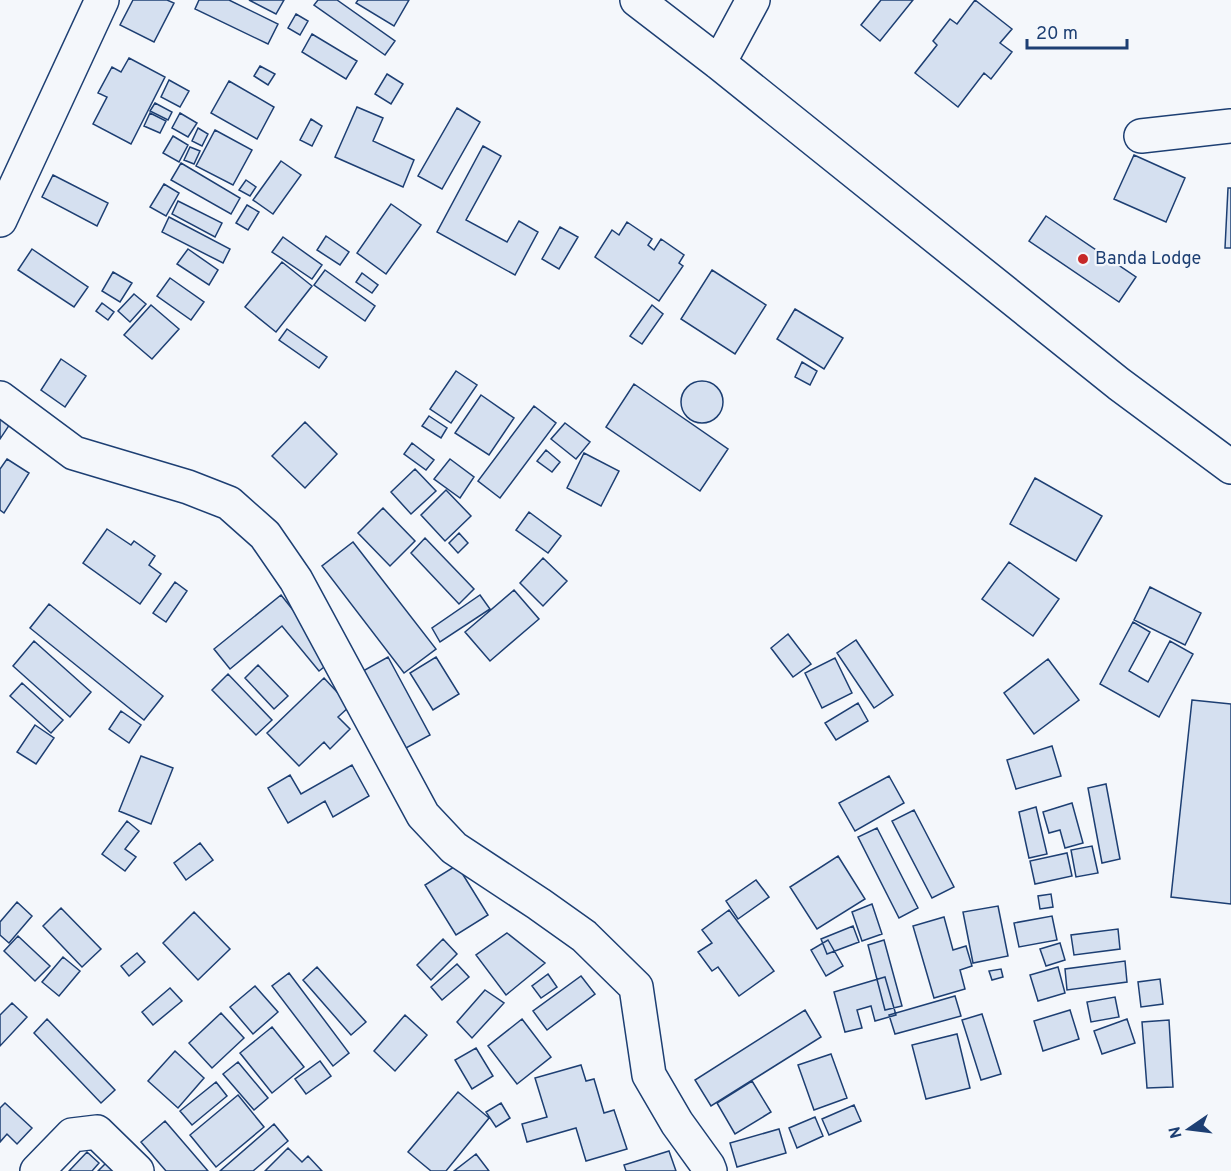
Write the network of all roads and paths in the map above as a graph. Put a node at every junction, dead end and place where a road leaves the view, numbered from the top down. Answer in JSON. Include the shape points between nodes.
{"nodes":[{"id":1,"x":102,"y":0,"type":"edge"},
{"id":2,"x":637,"y":0,"type":"edge"},
{"id":3,"x":753,"y":0,"type":"edge"},
{"id":4,"x":719,"y":63,"type":"junction"},
{"id":5,"x":1231,"y":126,"type":"edge"},
{"id":6,"x":1141,"y":136,"type":"dead end"},
{"id":7,"x":0,"y":220,"type":"edge"},
{"id":8,"x":0,"y":398,"type":"edge"},
{"id":9,"x":1231,"y":467,"type":"edge"},
{"id":10,"x":37,"y":1171,"type":"edge"},
{"id":11,"x":137,"y":1171,"type":"edge"},
{"id":12,"x":710,"y":1171,"type":"edge"}],
"edges":[{"from":1,"to":7,"type":"street"},
{"from":2,"to":4,"type":"street"},
{"from":3,"to":4,"type":"street"},
{"from":4,"to":9,"type":"street","via":[[1119,384]]},
{"from":5,"to":6,"type":"street"},
{"from":8,"to":12,"type":"street","via":[[74,453],[230,503],[265,535],[296,580],[423,815],[454,848],[584,936],[636,987],[649,1075]]},
{"from":10,"to":11,"type":"street","via":[[72,1135],[97,1132]]}]}
